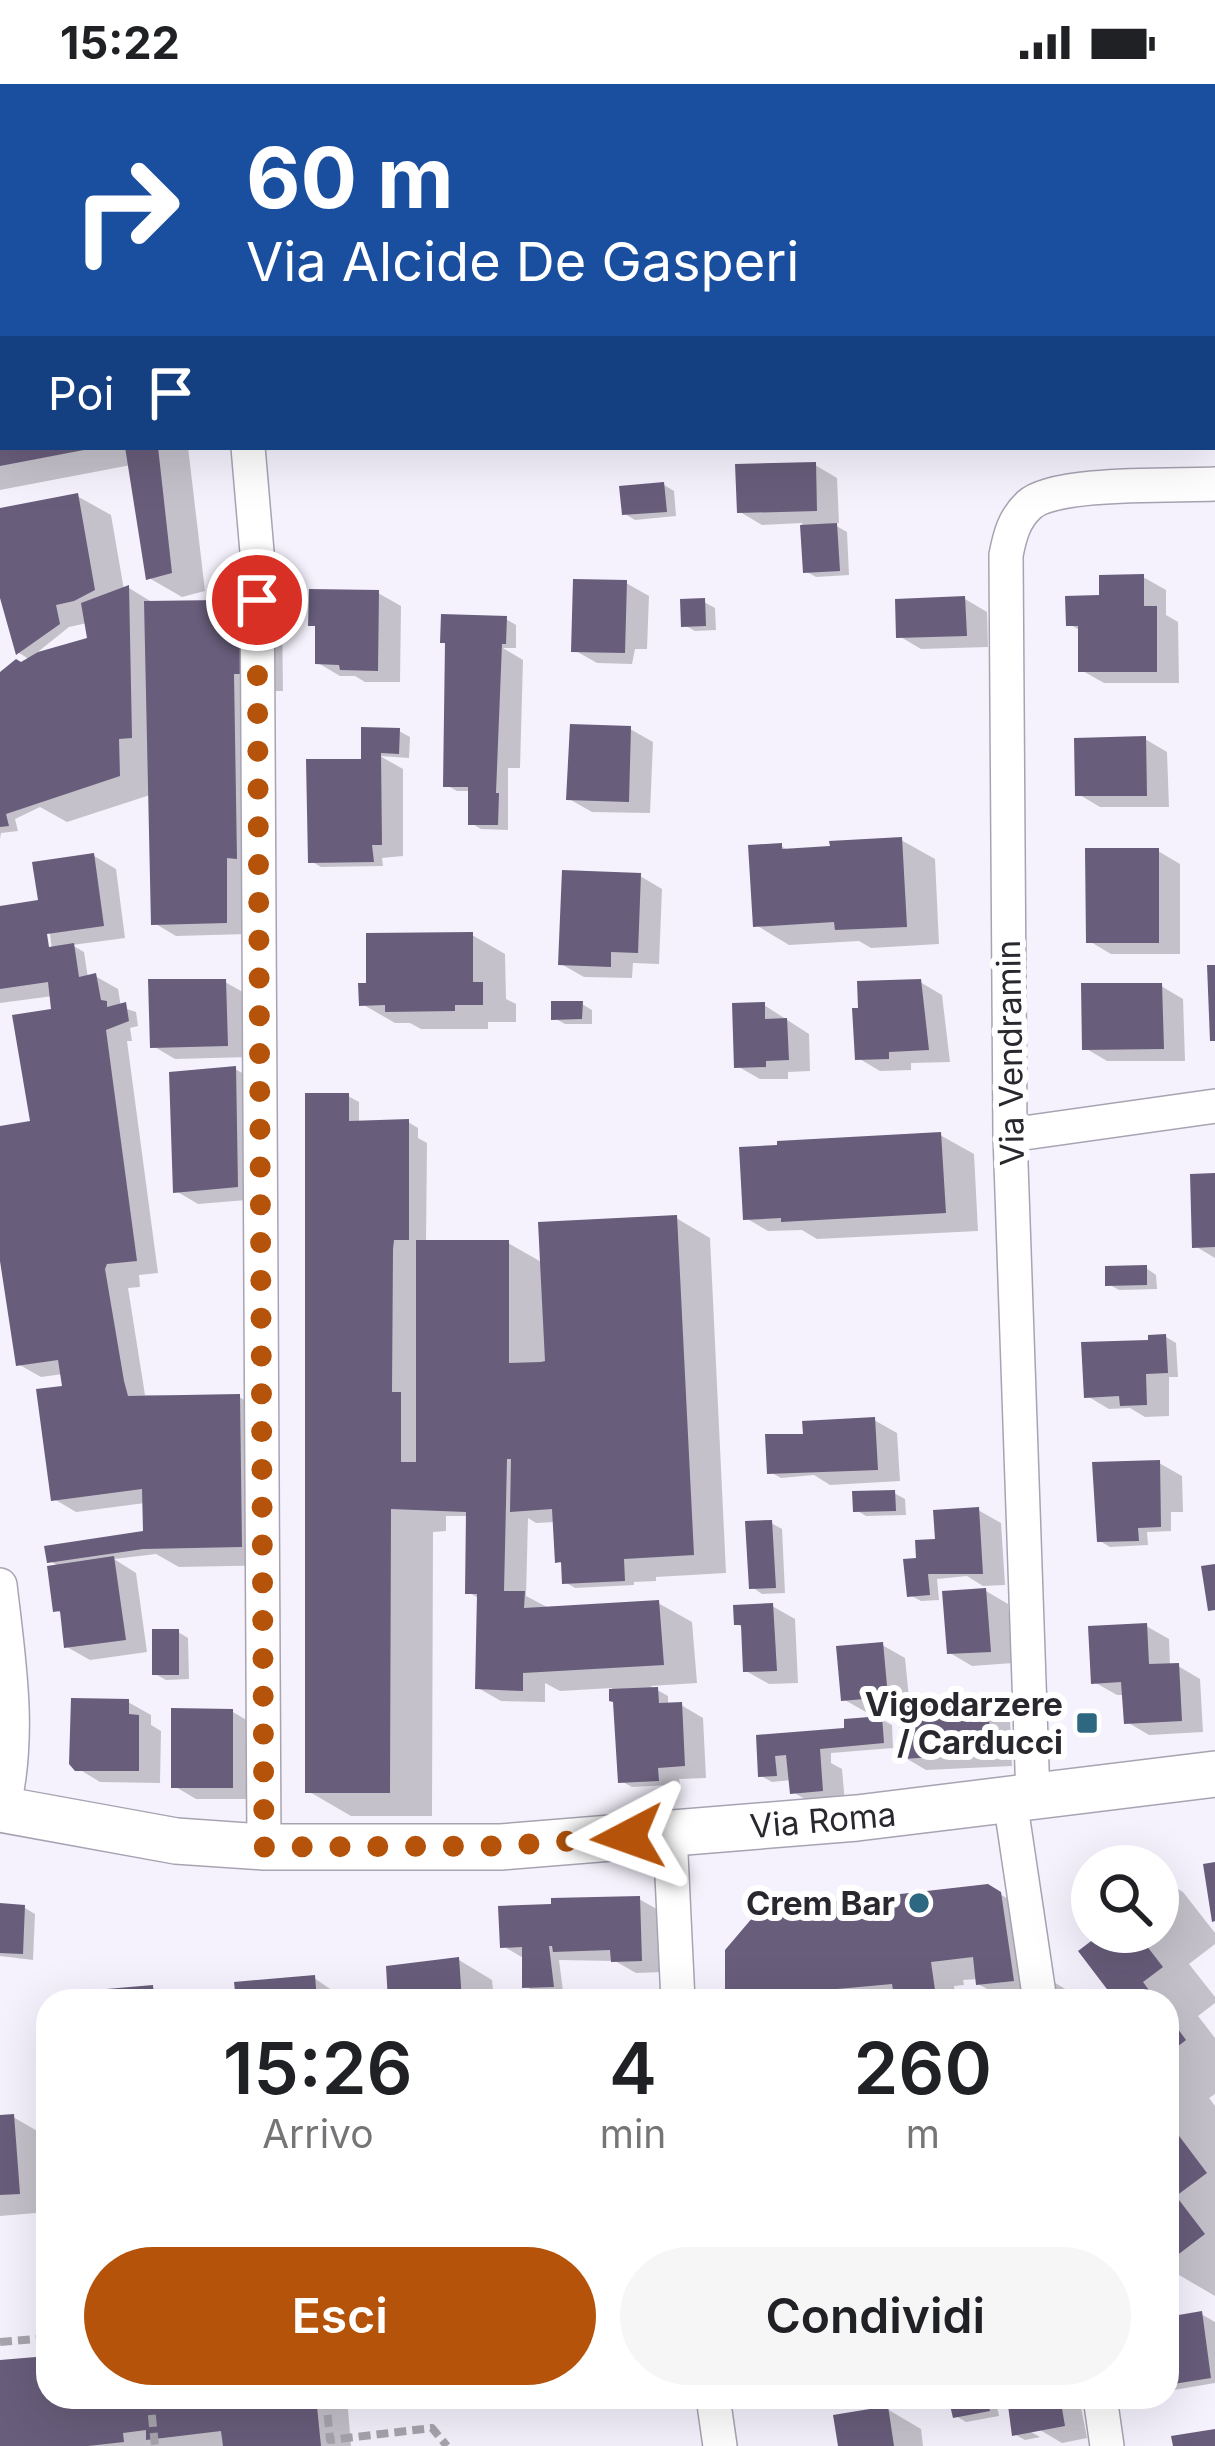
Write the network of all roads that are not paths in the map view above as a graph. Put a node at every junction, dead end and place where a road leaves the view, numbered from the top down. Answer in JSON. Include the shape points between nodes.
{"nodes":[{"id":1,"x":248,"y":450,"type":"edge"},
{"id":2,"x":1215,"y":484,"type":"edge"},
{"id":3,"x":1215,"y":1106,"type":"edge"},
{"id":4,"x":1010,"y":1135,"type":"junction"},
{"id":5,"x":0,"y":1586,"type":"edge"},
{"id":6,"x":1215,"y":1774,"type":"edge"},
{"id":7,"x":1022,"y":1798,"type":"junction"},
{"id":8,"x":1,"y":1810,"type":"edge"},
{"id":9,"x":670,"y":1834,"type":"junction"},
{"id":10,"x":264,"y":1847,"type":"junction"},
{"id":11,"x":677,"y":1989,"type":"edge"},
{"id":12,"x":1039,"y":1989,"type":"edge"},
{"id":13,"x":715,"y":2409,"type":"edge"},
{"id":14,"x":1102,"y":2409,"type":"edge"},
{"id":15,"x":720,"y":2446,"type":"edge"},
{"id":16,"x":1107,"y":2446,"type":"edge"}],
"edges":[{"from":1,"to":10,"type":"street","via":[[257,576]]},
{"from":2,"to":4,"type":"street","name":"Via Vendramin","via":[[1063,490],[1032,501],[1012,526]]},
{"from":3,"to":4,"type":"street"},
{"from":4,"to":7,"type":"street","name":"Via Vendramin"},
{"from":5,"to":8,"type":"street","via":[[15,1728]]},
{"from":6,"to":7,"type":"main road","name":"Via Roma"},
{"from":7,"to":9,"type":"main road","name":"Via Roma"},
{"from":7,"to":12,"type":"street","name":"Via Vendramin"},
{"from":8,"to":10,"type":"main road","name":"Via Roma","via":[[118,1833]]},
{"from":9,"to":10,"type":"main road","name":"Via Roma","via":[[501,1846]]},
{"from":9,"to":11,"type":"street"},
{"from":13,"to":15,"type":"street"},
{"from":14,"to":16,"type":"street"}]}
